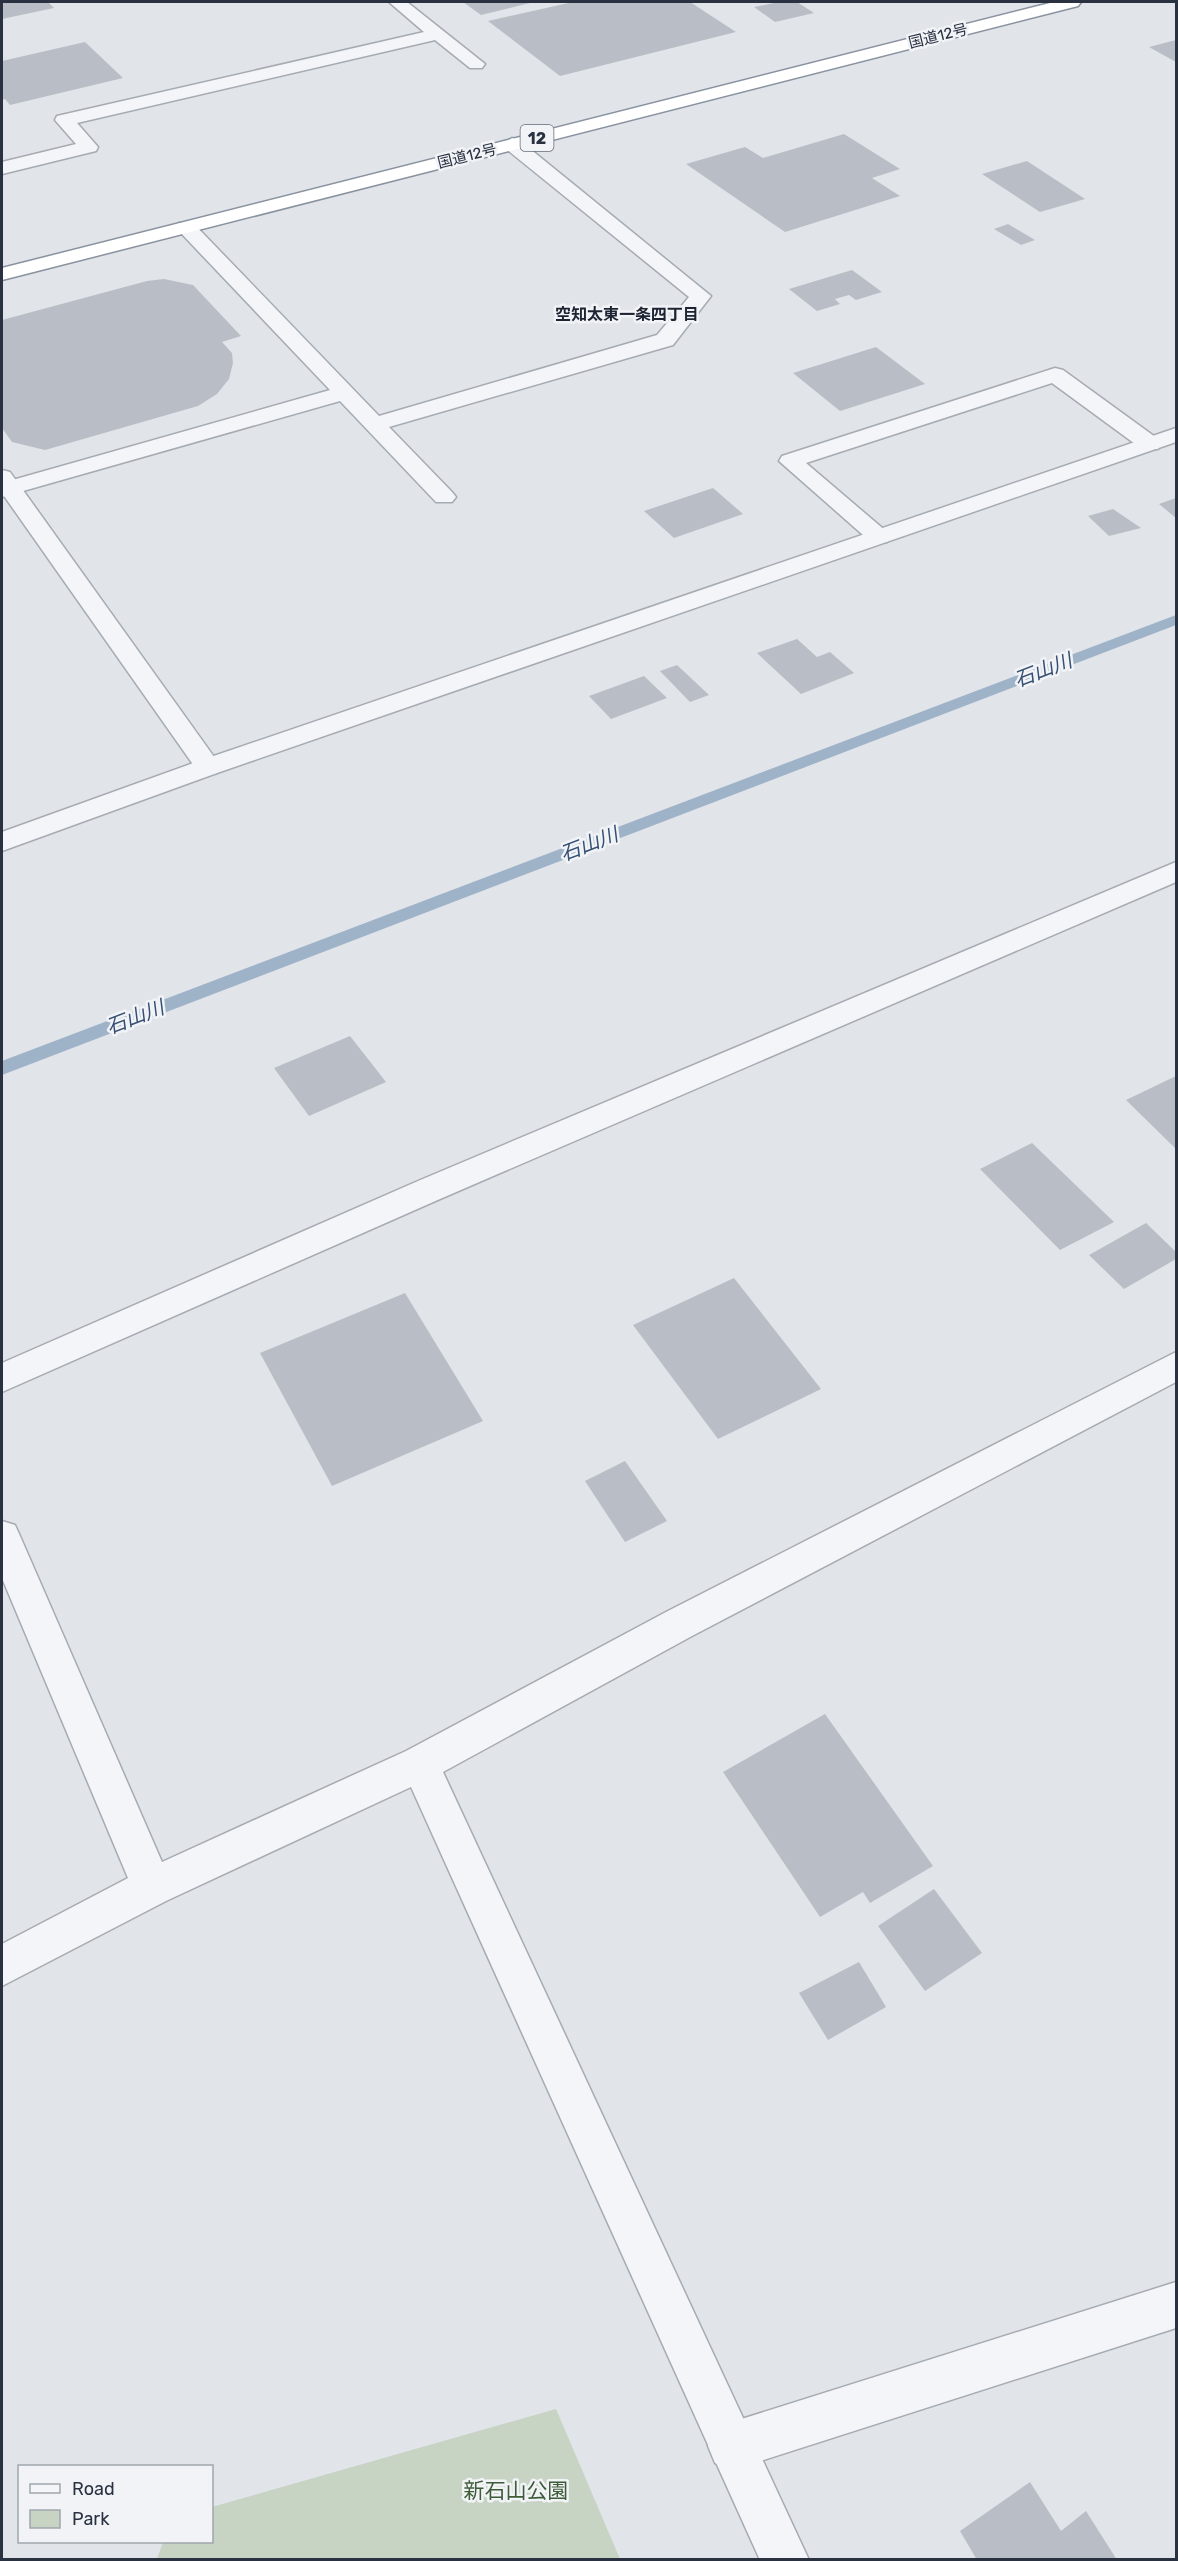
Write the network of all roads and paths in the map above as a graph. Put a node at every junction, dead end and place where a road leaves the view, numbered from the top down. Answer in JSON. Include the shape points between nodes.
{"nodes":[{"id":1,"x":397,"y":2,"type":"edge"},
{"id":2,"x":1071,"y":2,"type":"edge"},
{"id":3,"x":438,"y":33,"type":"junction"},
{"id":4,"x":476,"y":64,"type":"dead end"},
{"id":5,"x":512,"y":144,"type":"junction"},
{"id":6,"x":2,"y":168,"type":"edge"},
{"id":7,"x":186,"y":227,"type":"junction"},
{"id":8,"x":2,"y":274,"type":"edge"},
{"id":9,"x":344,"y":393,"type":"junction"},
{"id":10,"x":374,"y":424,"type":"junction"},
{"id":11,"x":1176,"y":435,"type":"edge"},
{"id":12,"x":1150,"y":444,"type":"junction"},
{"id":13,"x":4,"y":485,"type":"edge"},
{"id":14,"x":444,"y":497,"type":"dead end"},
{"id":15,"x":879,"y":537,"type":"junction"},
{"id":16,"x":208,"y":766,"type":"junction"},
{"id":17,"x":2,"y":842,"type":"edge"},
{"id":18,"x":1176,"y":871,"type":"edge"},
{"id":19,"x":1176,"y":1366,"type":"edge"},
{"id":20,"x":2,"y":1378,"type":"edge"},
{"id":21,"x":2,"y":1536,"type":"edge"},
{"id":22,"x":420,"y":1764,"type":"junction"},
{"id":23,"x":152,"y":1887,"type":"junction"},
{"id":24,"x":2,"y":1966,"type":"edge"},
{"id":25,"x":1176,"y":2305,"type":"edge"},
{"id":26,"x":732,"y":2446,"type":"junction"},
{"id":27,"x":785,"y":2559,"type":"edge"}],
"edges":[{"from":1,"to":3,"type":"street"},
{"from":2,"to":5,"type":"highway","name":"国道12号","number":"12"},
{"from":3,"to":4,"type":"street"},
{"from":3,"to":6,"type":"street","via":[[64,120],[89,147]]},
{"from":5,"to":7,"type":"highway","name":"国道12号","number":"12"},
{"from":5,"to":10,"type":"street","via":[[701,296],[665,340]]},
{"from":7,"to":8,"type":"highway","name":"国道12号","number":"12"},
{"from":7,"to":9,"type":"street"},
{"from":9,"to":10,"type":"street"},
{"from":9,"to":13,"type":"street"},
{"from":10,"to":14,"type":"street"},
{"from":11,"to":12,"type":"street"},
{"from":12,"to":15,"type":"street"},
{"from":12,"to":15,"type":"street","via":[[1055,375],[790,461]]},
{"from":13,"to":16,"type":"street"},
{"from":15,"to":16,"type":"street"},
{"from":16,"to":17,"type":"street"},
{"from":18,"to":20,"type":"street","via":[[440,1185]]},
{"from":19,"to":22,"type":"street","via":[[679,1624]]},
{"from":21,"to":23,"type":"street"},
{"from":22,"to":23,"type":"street"},
{"from":22,"to":26,"type":"street"},
{"from":23,"to":24,"type":"street"},
{"from":25,"to":26,"type":"street"},
{"from":26,"to":27,"type":"street"}]}
